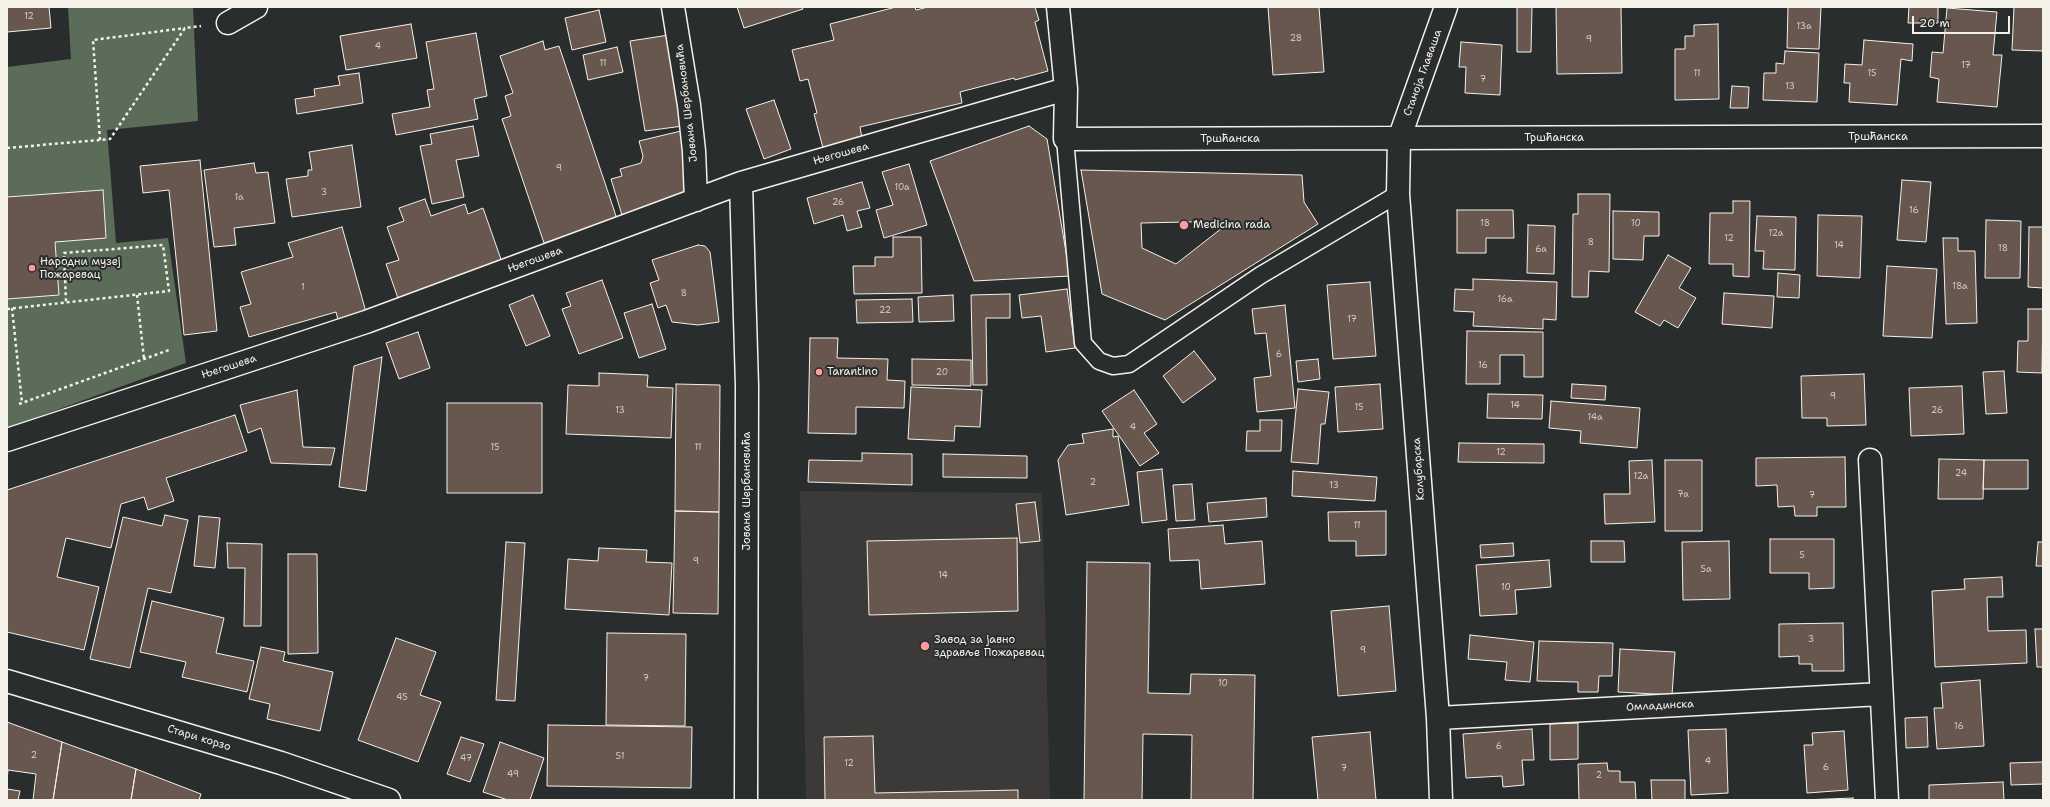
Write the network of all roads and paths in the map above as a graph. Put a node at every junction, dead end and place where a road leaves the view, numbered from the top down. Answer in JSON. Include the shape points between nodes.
{"nodes":[{"id":1,"x":256,"y":7,"type":"edge"},
{"id":2,"x":673,"y":7,"type":"edge"},
{"id":3,"x":1058,"y":7,"type":"edge"},
{"id":4,"x":1446,"y":7,"type":"edge"},
{"id":5,"x":228,"y":23,"type":"joint"},
{"id":6,"x":185,"y":28,"type":"junction"},
{"id":7,"x":1066,"y":90,"type":"junction"},
{"id":8,"x":2043,"y":136,"type":"edge"},
{"id":9,"x":1399,"y":138,"type":"junction"},
{"id":10,"x":1065,"y":139,"type":"junction"},
{"id":11,"x":100,"y":140,"type":"junction"},
{"id":12,"x":7,"y":148,"type":"edge"},
{"id":13,"x":741,"y":183,"type":"junction"},
{"id":14,"x":1398,"y":194,"type":"junction"},
{"id":15,"x":696,"y":200,"type":"junction"},
{"id":16,"x":137,"y":294,"type":"junction"},
{"id":17,"x":66,"y":302,"type":"junction"},
{"id":18,"x":12,"y":308,"type":"junction"},
{"id":19,"x":7,"y":309,"type":"edge"},
{"id":20,"x":169,"y":350,"type":"dead end"},
{"id":21,"x":144,"y":359,"type":"junction"},
{"id":22,"x":22,"y":403,"type":"junction"},
{"id":23,"x":17,"y":405,"type":"dead end"},
{"id":24,"x":7,"y":440,"type":"edge"},
{"id":25,"x":1870,"y":460,"type":"dead end"},
{"id":26,"x":7,"y":681,"type":"edge"},
{"id":27,"x":1881,"y":694,"type":"junction"},
{"id":28,"x":1438,"y":718,"type":"junction"},
{"id":29,"x":389,"y":800,"type":"edge"},
{"id":30,"x":746,"y":800,"type":"edge"},
{"id":31,"x":1441,"y":800,"type":"edge"},
{"id":32,"x":1887,"y":800,"type":"edge"}],
"edges":[{"from":1,"to":5,"type":"street"},
{"from":2,"to":15,"type":"street","name":"Јована Шербановића","via":[[691,128]]},
{"from":3,"to":7,"type":"street"},
{"from":4,"to":9,"type":"street","name":"Станоја Главаша"},
{"from":5,"to":6,"type":"path"},
{"from":6,"to":11,"type":"path","via":[[110,138]]},
{"from":6,"to":11,"type":"path","via":[[93,40]]},
{"from":7,"to":10,"type":"street"},
{"from":7,"to":13,"type":"street","name":"Његошева"},
{"from":8,"to":9,"type":"street","name":"Тршћанска"},
{"from":9,"to":10,"type":"street","name":"Тршћанска"},
{"from":9,"to":14,"type":"street","name":"Колубарска"},
{"from":10,"to":14,"type":"lane","via":[[1083,343],[1099,361],[1113,366],[1129,364],[1261,275]]},
{"from":11,"to":12,"type":"path"},
{"from":13,"to":15,"type":"street","name":"Његошева"},
{"from":13,"to":30,"type":"street","name":"Јована Шербановића","via":[[746,386]]},
{"from":14,"to":28,"type":"street","name":"Колубарска"},
{"from":15,"to":24,"type":"street","name":"Његошева","via":[[366,322]]},
{"from":16,"to":17,"type":"path"},
{"from":16,"to":17,"type":"path","via":[[169,291],[163,245],[64,253]]},
{"from":16,"to":21,"type":"path"},
{"from":17,"to":18,"type":"path"},
{"from":18,"to":19,"type":"path"},
{"from":18,"to":22,"type":"path"},
{"from":20,"to":21,"type":"path"},
{"from":21,"to":22,"type":"path"},
{"from":22,"to":23,"type":"path"},
{"from":25,"to":27,"type":"street"},
{"from":26,"to":29,"type":"street","name":"Стари корзо","via":[[282,763]]},
{"from":27,"to":28,"type":"street","name":"Омладинска"},
{"from":27,"to":32,"type":"street"},
{"from":28,"to":31,"type":"street","name":"Колубарска"}]}
